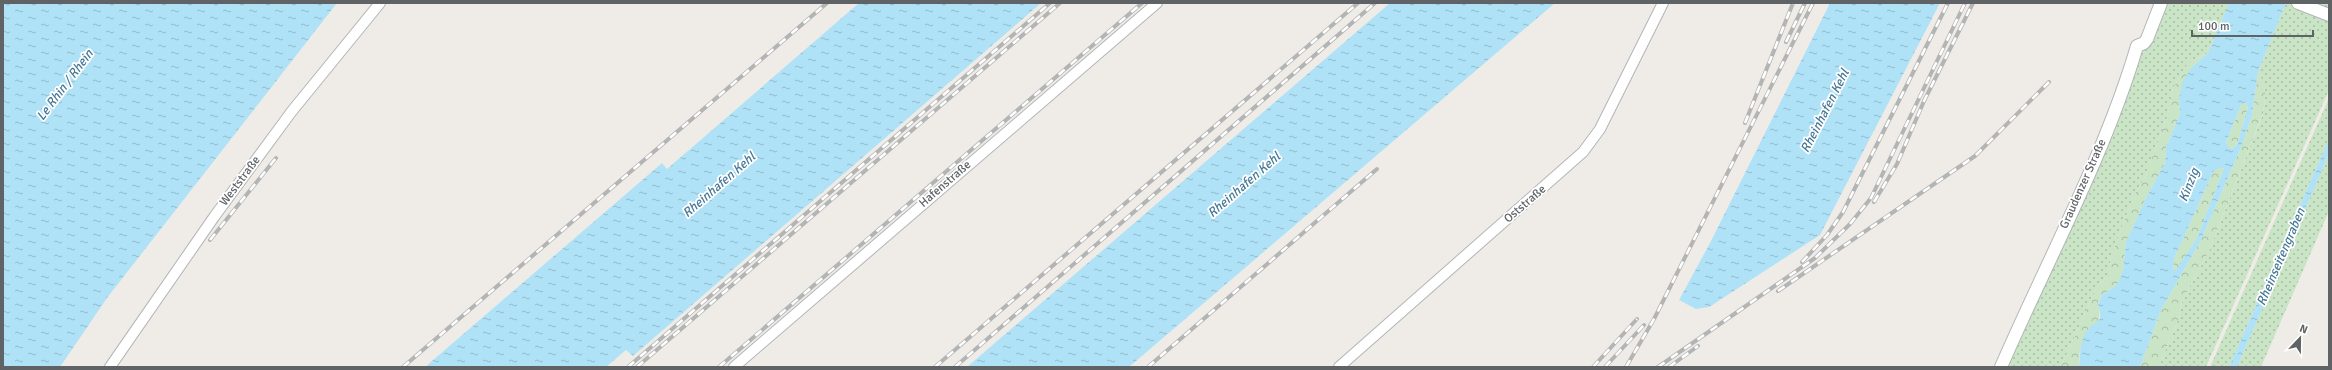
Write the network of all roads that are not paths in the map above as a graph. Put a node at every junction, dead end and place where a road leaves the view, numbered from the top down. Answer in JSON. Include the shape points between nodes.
{"nodes":[{"id":1,"x":380,"y":3,"type":"edge"},
{"id":2,"x":1157,"y":3,"type":"edge"},
{"id":3,"x":1663,"y":3,"type":"edge"},
{"id":4,"x":2161,"y":3,"type":"edge"},
{"id":5,"x":2298,"y":3,"type":"edge"},
{"id":6,"x":2329,"y":15,"type":"edge"},
{"id":7,"x":110,"y":367,"type":"edge"},
{"id":8,"x":734,"y":367,"type":"edge"},
{"id":9,"x":1339,"y":367,"type":"edge"},
{"id":10,"x":2001,"y":367,"type":"edge"}],
"edges":[{"from":1,"to":7,"type":"street","name":"Weststraße","via":[[292,111],[214,217]]},
{"from":2,"to":8,"type":"street","name":"Hafenstraße"},
{"from":3,"to":9,"type":"street","name":"Oststraße","via":[[1600,129],[1584,152]]},
{"from":4,"to":10,"type":"street","name":"Graudenzer Straße","via":[[2147,39],[2144,44],[2137,46],[2106,132]]},
{"from":5,"to":6,"type":"street"}]}
